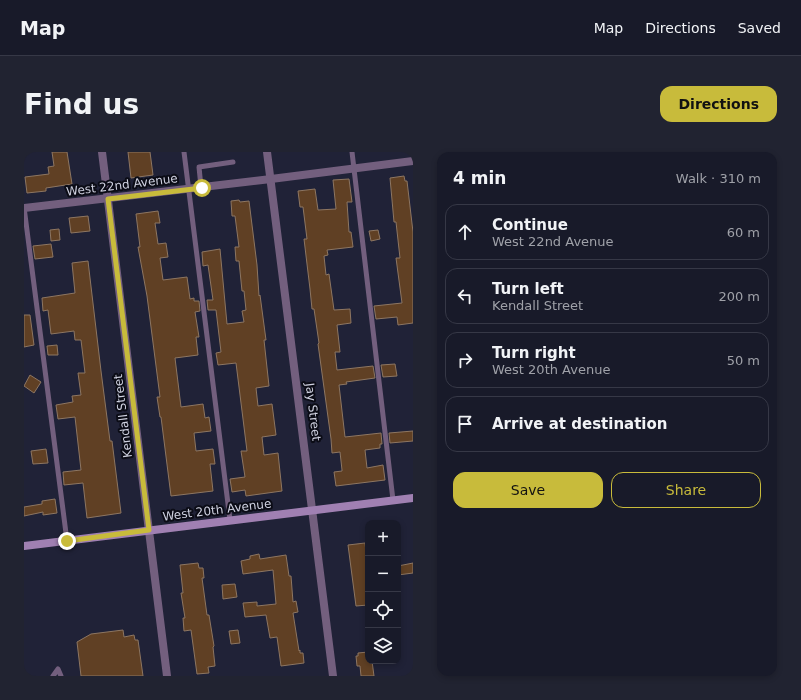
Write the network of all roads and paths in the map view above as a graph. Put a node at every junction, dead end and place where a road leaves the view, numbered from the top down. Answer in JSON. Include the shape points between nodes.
{"nodes":[{"id":1,"x":102,"y":152,"type":"edge"},
{"id":2,"x":184,"y":152,"type":"edge"},
{"id":3,"x":267,"y":152,"type":"edge"},
{"id":4,"x":352,"y":152,"type":"edge"},
{"id":5,"x":413,"y":160,"type":"edge"},
{"id":6,"x":233,"y":162,"type":"dead end"},
{"id":7,"x":354,"y":168,"type":"junction"},
{"id":8,"x":271,"y":179,"type":"junction"},
{"id":9,"x":202,"y":188,"type":"junction"},
{"id":10,"x":188,"y":189,"type":"junction"},
{"id":11,"x":108,"y":199,"type":"junction"},
{"id":12,"x":24,"y":208,"type":"edge"},
{"id":13,"x":413,"y":498,"type":"edge"},
{"id":14,"x":393,"y":500,"type":"junction"},
{"id":15,"x":313,"y":510,"type":"junction"},
{"id":16,"x":230,"y":520,"type":"junction"},
{"id":17,"x":149,"y":530,"type":"junction"},
{"id":18,"x":67,"y":541,"type":"junction"},
{"id":19,"x":24,"y":546,"type":"edge"},
{"id":20,"x":53,"y":676,"type":"edge"},
{"id":21,"x":61,"y":676,"type":"edge"},
{"id":22,"x":167,"y":676,"type":"edge"},
{"id":23,"x":333,"y":676,"type":"edge"}],
"edges":[{"from":1,"to":11,"type":"street","name":"Kendall Street"},
{"from":2,"to":10,"type":"lane"},
{"from":3,"to":8,"type":"street","name":"Jay Street"},
{"from":4,"to":7,"type":"lane"},
{"from":5,"to":7,"type":"street","name":"West 22nd Avenue"},
{"from":6,"to":9,"type":"lane","via":[[199,167]]},
{"from":7,"to":8,"type":"street","name":"West 22nd Avenue"},
{"from":7,"to":14,"type":"lane"},
{"from":8,"to":9,"type":"street","name":"West 22nd Avenue"},
{"from":8,"to":15,"type":"street","name":"Jay Street"},
{"from":9,"to":10,"type":"street","name":"West 22nd Avenue"},
{"from":10,"to":11,"type":"street","name":"West 22nd Avenue"},
{"from":10,"to":16,"type":"lane"},
{"from":11,"to":12,"type":"street","name":"West 22nd Avenue"},
{"from":11,"to":17,"type":"street","name":"Kendall Street"},
{"from":12,"to":18,"type":"lane"},
{"from":13,"to":14,"type":"street","name":"West 20th Avenue"},
{"from":14,"to":15,"type":"street","name":"West 20th Avenue"},
{"from":15,"to":16,"type":"street","name":"West 20th Avenue"},
{"from":15,"to":23,"type":"street","name":"Jay Street"},
{"from":16,"to":17,"type":"street","name":"West 20th Avenue"},
{"from":17,"to":18,"type":"street","name":"West 20th Avenue"},
{"from":17,"to":22,"type":"street","name":"Kendall Street"},
{"from":18,"to":19,"type":"street","name":"West 20th Avenue"},
{"from":20,"to":21,"type":"lane","via":[[58,669]]}]}
